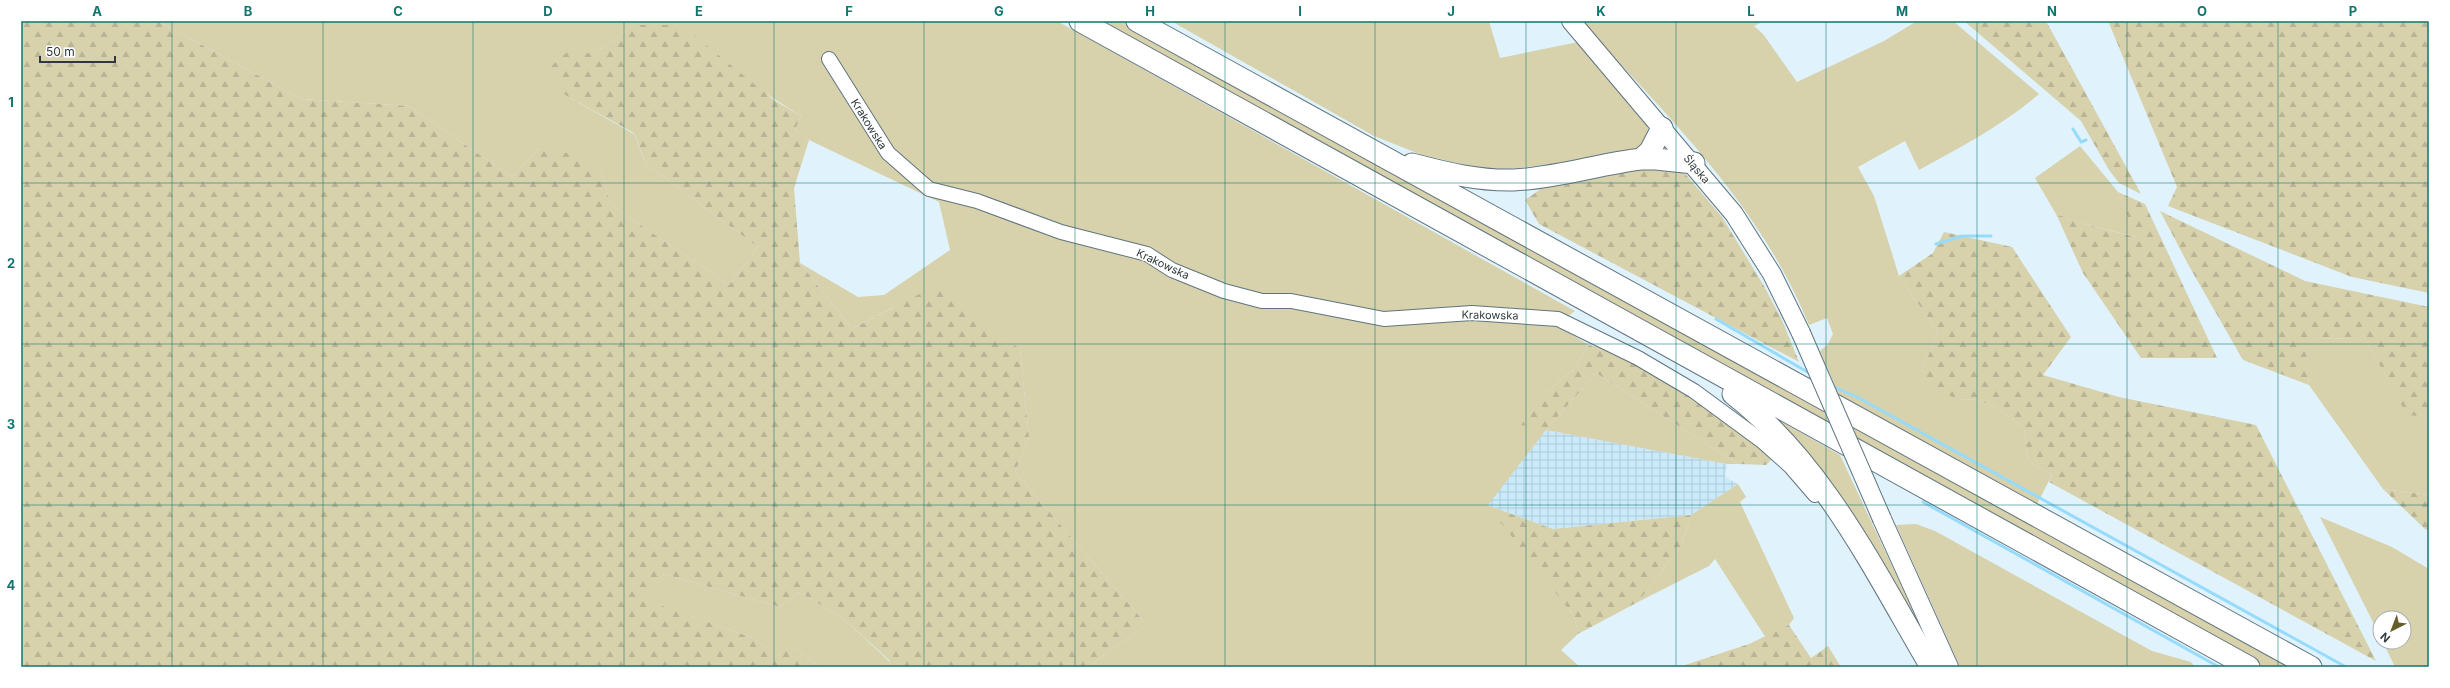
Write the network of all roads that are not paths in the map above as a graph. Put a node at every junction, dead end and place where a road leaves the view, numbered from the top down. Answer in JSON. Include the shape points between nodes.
{"nodes":[{"id":1,"x":1080,"y":21,"type":"edge"},
{"id":2,"x":1137,"y":21,"type":"edge"},
{"id":3,"x":1571,"y":21,"type":"edge"},
{"id":4,"x":829,"y":59,"type":"dead end"},
{"id":5,"x":1662,"y":128,"type":"junction"},
{"id":6,"x":1381,"y":156,"type":"junction"},
{"id":7,"x":1641,"y":159,"type":"junction"},
{"id":8,"x":1694,"y":163,"type":"junction"},
{"id":9,"x":1684,"y":355,"type":"junction"},
{"id":10,"x":1920,"y":667,"type":"edge"},
{"id":11,"x":1931,"y":667,"type":"edge"},
{"id":12,"x":1949,"y":667,"type":"edge"},
{"id":13,"x":2249,"y":667,"type":"edge"},
{"id":14,"x":2311,"y":667,"type":"edge"}],
"edges":[{"from":1,"to":9,"type":"highway"},
{"from":2,"to":6,"type":"highway"},
{"from":3,"to":5,"type":"main road","name":"Śląska"},
{"from":4,"to":10,"type":"street","name":"Krakowska","via":[[888,152],[929,190],[977,202],[1061,232],[1147,254],[1179,273],[1224,291],[1262,301],[1291,301],[1384,319],[1472,313],[1536,316],[1565,322],[1638,358],[1694,391],[1762,441],[1787,463],[1838,527]]},
{"from":5,"to":7,"type":"highway","via":[[1650,151]]},
{"from":5,"to":8,"type":"main road","name":"Śląska"},
{"from":6,"to":7,"type":"highway","via":[[1450,174],[1493,180],[1538,178]]},
{"from":6,"to":14,"type":"highway"},
{"from":7,"to":8,"type":"highway","via":[[1656,158]]},
{"from":8,"to":12,"type":"main road","name":"Śląska","bridge":true,"via":[[1747,234],[1772,274],[1801,333]]},
{"from":9,"to":11,"type":"highway","via":[[1757,414],[1804,463],[1840,514]]},
{"from":9,"to":13,"type":"highway"}]}
